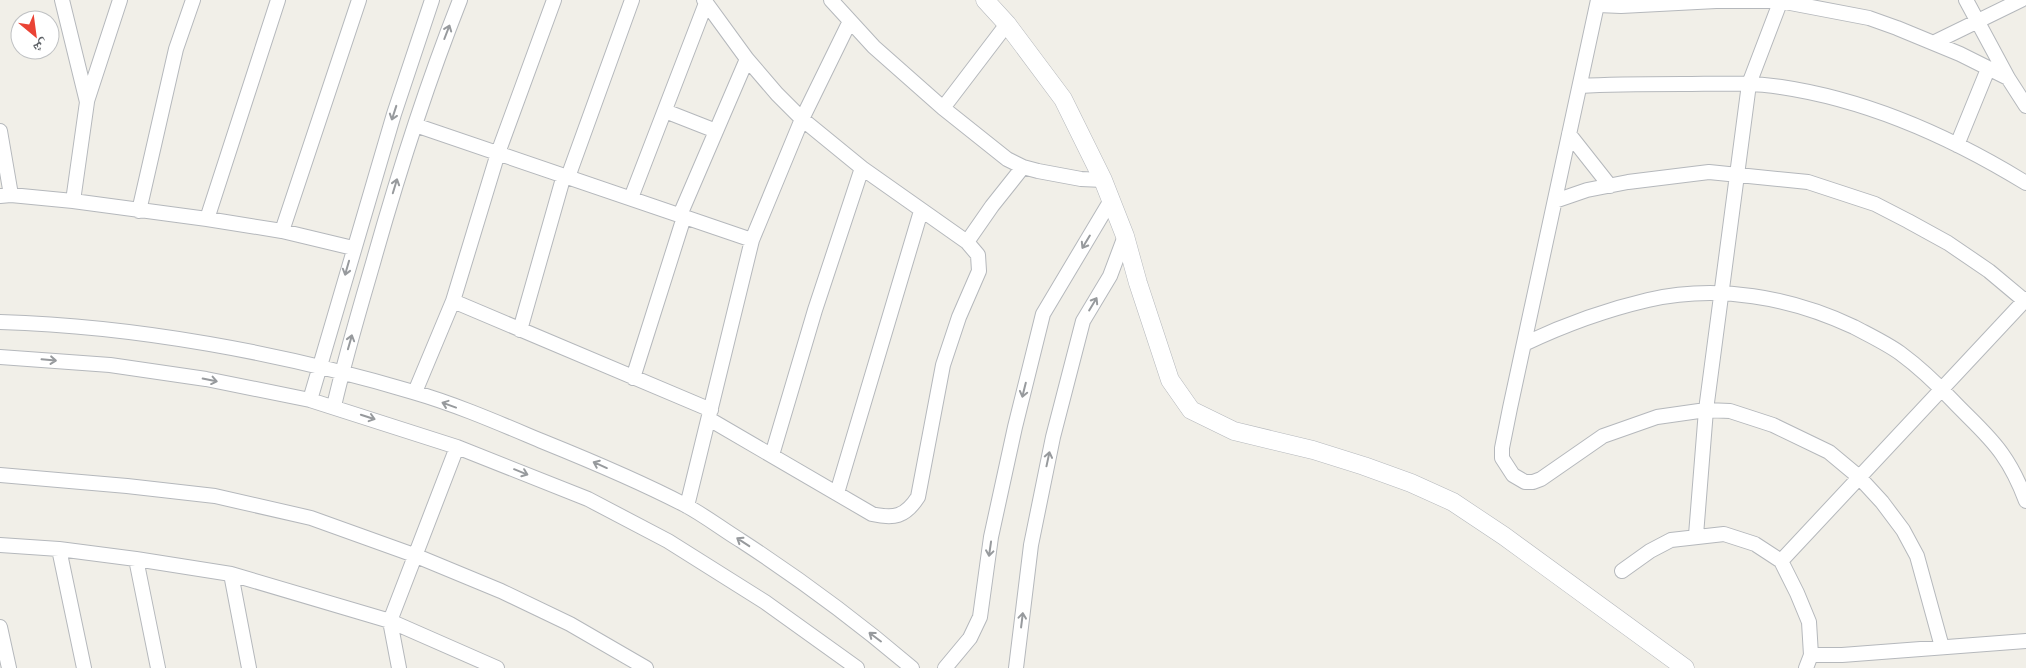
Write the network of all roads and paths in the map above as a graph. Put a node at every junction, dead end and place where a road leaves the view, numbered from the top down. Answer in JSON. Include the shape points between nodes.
{"nodes":[{"id":1,"x":62,"y":0,"type":"edge"},
{"id":2,"x":120,"y":0,"type":"edge"},
{"id":3,"x":193,"y":0,"type":"edge"},
{"id":4,"x":278,"y":0,"type":"edge"},
{"id":5,"x":359,"y":0,"type":"edge"},
{"id":6,"x":432,"y":0,"type":"edge"},
{"id":7,"x":460,"y":0,"type":"edge"},
{"id":8,"x":554,"y":0,"type":"edge"},
{"id":9,"x":632,"y":0,"type":"edge"},
{"id":10,"x":832,"y":0,"type":"edge"},
{"id":11,"x":985,"y":0,"type":"edge"},
{"id":12,"x":1966,"y":0,"type":"edge"},
{"id":13,"x":2021,"y":0,"type":"edge"},
{"id":14,"x":705,"y":1,"type":"edge"},
{"id":15,"x":1780,"y":1,"type":"edge"},
{"id":16,"x":1598,"y":2,"type":"edge"},
{"id":17,"x":850,"y":21,"type":"junction"},
{"id":18,"x":1979,"y":22,"type":"junction"},
{"id":19,"x":1007,"y":24,"type":"junction"},
{"id":20,"x":1935,"y":42,"type":"junction"},
{"id":21,"x":747,"y":59,"type":"junction"},
{"id":22,"x":1988,"y":69,"type":"junction"},
{"id":23,"x":2008,"y":78,"type":"junction"},
{"id":24,"x":1749,"y":84,"type":"junction"},
{"id":25,"x":1580,"y":86,"type":"junction"},
{"id":26,"x":401,"y":92,"type":"junction"},
{"id":27,"x":424,"y":98,"type":"junction"},
{"id":28,"x":86,"y":102,"type":"junction"},
{"id":29,"x":2026,"y":106,"type":"edge"},
{"id":30,"x":943,"y":108,"type":"junction"},
{"id":31,"x":665,"y":111,"type":"junction"},
{"id":32,"x":802,"y":119,"type":"junction"},
{"id":33,"x":415,"y":124,"type":"junction"},
{"id":34,"x":0,"y":131,"type":"edge"},
{"id":35,"x":716,"y":131,"type":"junction"},
{"id":36,"x":1569,"y":134,"type":"junction"},
{"id":37,"x":1956,"y":145,"type":"junction"},
{"id":38,"x":498,"y":153,"type":"junction"},
{"id":39,"x":1023,"y":167,"type":"junction"},
{"id":40,"x":862,"y":168,"type":"junction"},
{"id":41,"x":1737,"y":175,"type":"junction"},
{"id":42,"x":566,"y":176,"type":"junction"},
{"id":43,"x":1103,"y":180,"type":"junction"},
{"id":44,"x":2026,"y":183,"type":"edge"},
{"id":45,"x":1610,"y":186,"type":"junction"},
{"id":46,"x":5,"y":195,"type":"edge"},
{"id":47,"x":631,"y":198,"type":"junction"},
{"id":48,"x":1111,"y":200,"type":"junction"},
{"id":49,"x":73,"y":201,"type":"junction"},
{"id":50,"x":1555,"y":201,"type":"junction"},
{"id":51,"x":139,"y":211,"type":"junction"},
{"id":52,"x":921,"y":211,"type":"junction"},
{"id":53,"x":682,"y":216,"type":"junction"},
{"id":54,"x":207,"y":220,"type":"junction"},
{"id":55,"x":282,"y":231,"type":"junction"},
{"id":56,"x":1126,"y":236,"type":"junction"},
{"id":57,"x":752,"y":240,"type":"junction"},
{"id":58,"x":967,"y":242,"type":"junction"},
{"id":59,"x":353,"y":248,"type":"junction"},
{"id":60,"x":1722,"y":292,"type":"junction"},
{"id":61,"x":2025,"y":300,"type":"edge"},
{"id":62,"x":453,"y":301,"type":"junction"},
{"id":63,"x":0,"y":322,"type":"edge"},
{"id":64,"x":520,"y":330,"type":"junction"},
{"id":65,"x":1524,"y":344,"type":"junction"},
{"id":66,"x":0,"y":357,"type":"edge"},
{"id":67,"x":319,"y":366,"type":"junction"},
{"id":68,"x":342,"y":372,"type":"junction"},
{"id":69,"x":633,"y":378,"type":"junction"},
{"id":70,"x":1942,"y":390,"type":"junction"},
{"id":71,"x":415,"y":392,"type":"junction"},
{"id":72,"x":310,"y":400,"type":"junction"},
{"id":73,"x":334,"y":406,"type":"junction"},
{"id":74,"x":1706,"y":410,"type":"junction"},
{"id":75,"x":710,"y":414,"type":"junction"},
{"id":76,"x":458,"y":447,"type":"junction"},
{"id":77,"x":772,"y":455,"type":"junction"},
{"id":78,"x":0,"y":475,"type":"edge"},
{"id":79,"x":1859,"y":477,"type":"junction"},
{"id":80,"x":837,"y":494,"type":"junction"},
{"id":81,"x":2026,"y":501,"type":"edge"},
{"id":82,"x":686,"y":506,"type":"junction"},
{"id":83,"x":1696,"y":535,"type":"junction"},
{"id":84,"x":0,"y":545,"type":"edge"},
{"id":85,"x":59,"y":549,"type":"junction"},
{"id":86,"x":414,"y":556,"type":"junction"},
{"id":87,"x":136,"y":559,"type":"junction"},
{"id":88,"x":1780,"y":561,"type":"junction"},
{"id":89,"x":1622,"y":571,"type":"dead end"},
{"id":90,"x":231,"y":574,"type":"junction"},
{"id":91,"x":390,"y":621,"type":"junction"},
{"id":92,"x":0,"y":627,"type":"edge"},
{"id":93,"x":2026,"y":640,"type":"edge"},
{"id":94,"x":1942,"y":646,"type":"junction"},
{"id":95,"x":1809,"y":662,"type":"edge"},
{"id":96,"x":1845,"y":662,"type":"edge"},
{"id":97,"x":9,"y":668,"type":"edge"},
{"id":98,"x":84,"y":668,"type":"edge"},
{"id":99,"x":158,"y":668,"type":"edge"},
{"id":100,"x":249,"y":668,"type":"edge"},
{"id":101,"x":399,"y":668,"type":"edge"},
{"id":102,"x":497,"y":668,"type":"edge"},
{"id":103,"x":646,"y":668,"type":"edge"},
{"id":104,"x":857,"y":668,"type":"edge"},
{"id":105,"x":912,"y":668,"type":"edge"},
{"id":106,"x":945,"y":668,"type":"edge"},
{"id":107,"x":1016,"y":668,"type":"edge"},
{"id":108,"x":1685,"y":668,"type":"edge"}],
"edges":[{"from":1,"to":28,"type":"street"},
{"from":2,"to":28,"type":"street"},
{"from":3,"to":51,"type":"street","via":[[176,49]]},
{"from":4,"to":54,"type":"street"},
{"from":5,"to":55,"type":"street"},
{"from":6,"to":26,"type":"street"},
{"from":27,"to":7,"type":"street","one_way":true},
{"from":8,"to":38,"type":"street"},
{"from":9,"to":42,"type":"street"},
{"from":10,"to":17,"type":"street"},
{"from":11,"to":19,"type":"street"},
{"from":12,"to":18,"type":"street"},
{"from":13,"to":18,"type":"street"},
{"from":14,"to":21,"type":"street"},
{"from":14,"to":31,"type":"street"},
{"from":15,"to":16,"type":"street","via":[[1631,5]]},
{"from":15,"to":20,"type":"street","via":[[1869,18]]},
{"from":15,"to":24,"type":"street"},
{"from":16,"to":25,"type":"street"},
{"from":17,"to":30,"type":"street","via":[[874,47]]},
{"from":17,"to":32,"type":"street"},
{"from":18,"to":20,"type":"street"},
{"from":18,"to":23,"type":"street"},
{"from":19,"to":30,"type":"street"},
{"from":19,"to":43,"type":"street","via":[[1063,98]]},
{"from":20,"to":22,"type":"street"},
{"from":21,"to":32,"type":"street"},
{"from":21,"to":35,"type":"street"},
{"from":22,"to":23,"type":"street"},
{"from":22,"to":37,"type":"street"},
{"from":23,"to":29,"type":"street"},
{"from":24,"to":25,"type":"street"},
{"from":24,"to":37,"type":"street","via":[[1842,99],[1871,108]]},
{"from":24,"to":41,"type":"street"},
{"from":25,"to":36,"type":"street"},
{"from":26,"to":27,"type":"street"},
{"from":26,"to":59,"type":"street","one_way":true},
{"from":27,"to":33,"type":"street"},
{"from":28,"to":49,"type":"street"},
{"from":30,"to":39,"type":"street","via":[[1006,159]]},
{"from":31,"to":35,"type":"street"},
{"from":31,"to":47,"type":"street"},
{"from":32,"to":40,"type":"street"},
{"from":32,"to":57,"type":"street"},
{"from":33,"to":38,"type":"street"},
{"from":68,"to":33,"type":"street","one_way":true},
{"from":34,"to":46,"type":"street"},
{"from":35,"to":53,"type":"street"},
{"from":36,"to":45,"type":"street"},
{"from":36,"to":50,"type":"street"},
{"from":37,"to":44,"type":"street"},
{"from":38,"to":42,"type":"street"},
{"from":38,"to":62,"type":"street"},
{"from":39,"to":43,"type":"street","via":[[1081,179]]},
{"from":39,"to":58,"type":"street"},
{"from":40,"to":52,"type":"street"},
{"from":40,"to":77,"type":"street"},
{"from":41,"to":45,"type":"street","via":[[1709,172]]},
{"from":41,"to":60,"type":"street"},
{"from":41,"to":61,"type":"street","via":[[1808,182],[1875,204],[1948,243]]},
{"from":42,"to":47,"type":"street"},
{"from":42,"to":64,"type":"street"},
{"from":43,"to":48,"type":"street"},
{"from":45,"to":50,"type":"street"},
{"from":46,"to":49,"type":"street"},
{"from":47,"to":53,"type":"street"},
{"from":48,"to":56,"type":"street"},
{"from":48,"to":106,"type":"street","one_way":true,"via":[[1043,314],[991,537],[980,616],[970,638]]},
{"from":49,"to":51,"type":"street"},
{"from":50,"to":65,"type":"street"},
{"from":51,"to":54,"type":"street"},
{"from":52,"to":58,"type":"street"},
{"from":52,"to":80,"type":"street"},
{"from":53,"to":57,"type":"street"},
{"from":53,"to":69,"type":"street"},
{"from":54,"to":55,"type":"street"},
{"from":55,"to":59,"type":"street"},
{"from":107,"to":56,"type":"street","one_way":true,"via":[[1031,546],[1053,437],[1083,321],[1110,276]]},
{"from":56,"to":108,"type":"street","via":[[1170,380],[1192,410],[1234,431],[1364,466],[1453,502]]},
{"from":57,"to":75,"type":"street"},
{"from":58,"to":80,"type":"street","via":[[978,255],[979,270],[943,365],[918,497],[907,511],[884,517],[872,514]]},
{"from":59,"to":67,"type":"street","one_way":true},
{"from":60,"to":65,"type":"street","via":[[1641,302],[1574,322]]},
{"from":60,"to":70,"type":"street","via":[[1759,297],[1826,314],[1899,352]]},
{"from":60,"to":74,"type":"street"},
{"from":61,"to":70,"type":"street"},
{"from":62,"to":64,"type":"street"},
{"from":62,"to":71,"type":"street"},
{"from":63,"to":67,"type":"street","via":[[122,332],[215,345]]},
{"from":64,"to":69,"type":"street"},
{"from":65,"to":74,"type":"street","via":[[1502,453],[1513,475],[1525,482],[1540,479],[1604,436],[1658,417]]},
{"from":66,"to":72,"type":"street","one_way":true,"via":[[110,365],[206,379]]},
{"from":67,"to":68,"type":"street"},
{"from":67,"to":72,"type":"street"},
{"from":68,"to":71,"type":"street"},
{"from":68,"to":73,"type":"street"},
{"from":69,"to":75,"type":"street"},
{"from":70,"to":79,"type":"street"},
{"from":70,"to":81,"type":"street","via":[[2002,453]]},
{"from":82,"to":71,"type":"street","one_way":true,"via":[[601,465]]},
{"from":72,"to":73,"type":"street"},
{"from":73,"to":76,"type":"street","one_way":true},
{"from":74,"to":79,"type":"street","via":[[1730,412],[1773,425],[1829,452]]},
{"from":74,"to":83,"type":"street"},
{"from":75,"to":77,"type":"street"},
{"from":75,"to":82,"type":"street"},
{"from":76,"to":86,"type":"street"},
{"from":76,"to":104,"type":"street","one_way":true,"via":[[588,500],[668,541],[765,602]]},
{"from":77,"to":80,"type":"street"},
{"from":78,"to":86,"type":"street","via":[[215,496],[311,518]]},
{"from":79,"to":88,"type":"street"},
{"from":79,"to":94,"type":"street","via":[[1903,530],[1917,556]]},
{"from":105,"to":82,"type":"street","one_way":true,"via":[[782,567]]},
{"from":83,"to":88,"type":"street","via":[[1724,534],[1756,544]]},
{"from":83,"to":89,"type":"street","via":[[1671,540]]},
{"from":84,"to":85,"type":"street"},
{"from":85,"to":87,"type":"street"},
{"from":85,"to":98,"type":"street"},
{"from":86,"to":91,"type":"street"},
{"from":86,"to":103,"type":"street","via":[[501,591],[561,620]]},
{"from":87,"to":90,"type":"street"},
{"from":87,"to":99,"type":"street"},
{"from":88,"to":95,"type":"street","via":[[1809,622]]},
{"from":90,"to":91,"type":"street"},
{"from":90,"to":100,"type":"street"},
{"from":91,"to":101,"type":"street"},
{"from":91,"to":102,"type":"street"},
{"from":92,"to":97,"type":"street"},
{"from":93,"to":94,"type":"street"},
{"from":94,"to":96,"type":"street"},
{"from":95,"to":96,"type":"street"}]}
